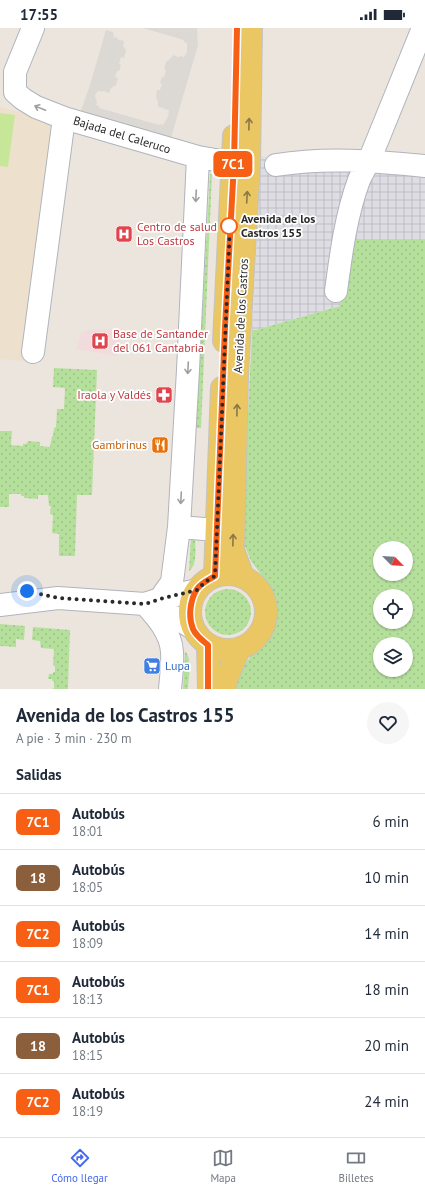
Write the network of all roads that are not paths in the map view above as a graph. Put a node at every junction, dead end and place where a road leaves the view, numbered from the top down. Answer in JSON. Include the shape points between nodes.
{"nodes":[{"id":1,"x":33,"y":28,"type":"edge"},
{"id":2,"x":237,"y":28,"type":"edge"},
{"id":3,"x":251,"y":28,"type":"edge"},
{"id":4,"x":423,"y":28,"type":"edge"},
{"id":5,"x":8,"y":90,"type":"edge"},
{"id":6,"x":64,"y":118,"type":"junction"},
{"id":7,"x":198,"y":157,"type":"junction"},
{"id":8,"x":369,"y":161,"type":"junction"},
{"id":9,"x":234,"y":163,"type":"junction"},
{"id":10,"x":276,"y":165,"type":"dead end"},
{"id":11,"x":425,"y":166,"type":"edge"},
{"id":12,"x":336,"y":291,"type":"dead end"},
{"id":13,"x":33,"y":352,"type":"dead end"},
{"id":14,"x":179,"y":527,"type":"junction"},
{"id":15,"x":217,"y":530,"type":"junction"},
{"id":16,"x":215,"y":576,"type":"junction"},
{"id":17,"x":244,"y":578,"type":"junction"},
{"id":18,"x":0,"y":590,"type":"edge"},
{"id":19,"x":197,"y":590,"type":"junction"},
{"id":20,"x":58,"y":598,"type":"junction"},
{"id":21,"x":152,"y":601,"type":"junction"},
{"id":22,"x":0,"y":605,"type":"edge"},
{"id":23,"x":193,"y":628,"type":"junction"},
{"id":24,"x":208,"y":645,"type":"junction"},
{"id":25,"x":239,"y":649,"type":"junction"},
{"id":26,"x":170,"y":689,"type":"edge"},
{"id":27,"x":208,"y":689,"type":"edge"},
{"id":28,"x":225,"y":689,"type":"edge"}],
"edges":[{"from":1,"to":5,"type":"street","name":"Bajada del Caleruco"},
{"from":2,"to":9,"type":"main road","name":"Avenida de los Castros"},
{"from":17,"to":3,"type":"main road","name":"Avenida de los Castros","one_way":true,"via":[[233,550],[238,376],[249,163]]},
{"from":4,"to":8,"type":"street"},
{"from":6,"to":5,"type":"street","name":"Bajada del Caleruco","one_way":true,"via":[[36,107]]},
{"from":6,"to":7,"type":"street","name":"Bajada del Caleruco"},
{"from":6,"to":13,"type":"street"},
{"from":7,"to":9,"type":"street","name":"Bajada del Caleruco"},
{"from":7,"to":14,"type":"street","one_way":true},
{"from":8,"to":10,"type":"street","via":[[317,160]]},
{"from":8,"to":11,"type":"street"},
{"from":8,"to":12,"type":"street","via":[[353,197],[342,246]]},
{"from":9,"to":15,"type":"main road","name":"Avenida de los Castros"},
{"from":14,"to":15,"type":"street"},
{"from":14,"to":21,"type":"street","via":[[172,582]]},
{"from":15,"to":16,"type":"main road","name":"Avenida de los Castros"},
{"from":16,"to":17,"type":"main road","via":[[229,574]]},
{"from":16,"to":19,"type":"main road"},
{"from":17,"to":25,"type":"main road","via":[[254,585],[262,596],[266,608],[265,621],[259,633],[250,643]]},
{"from":18,"to":20,"type":"street","via":[[27,591]]},
{"from":19,"to":21,"type":"street"},
{"from":19,"to":23,"type":"main road","via":[[190,608]]},
{"from":20,"to":21,"type":"street"},
{"from":20,"to":22,"type":"street"},
{"from":21,"to":23,"type":"street"},
{"from":21,"to":26,"type":"street","via":[[172,650]]},
{"from":23,"to":24,"type":"main road","via":[[199,638]]},
{"from":24,"to":25,"type":"main road","via":[[218,649]]},
{"from":24,"to":27,"type":"main road"},
{"from":25,"to":28,"type":"main road","via":[[226,680]]}]}
